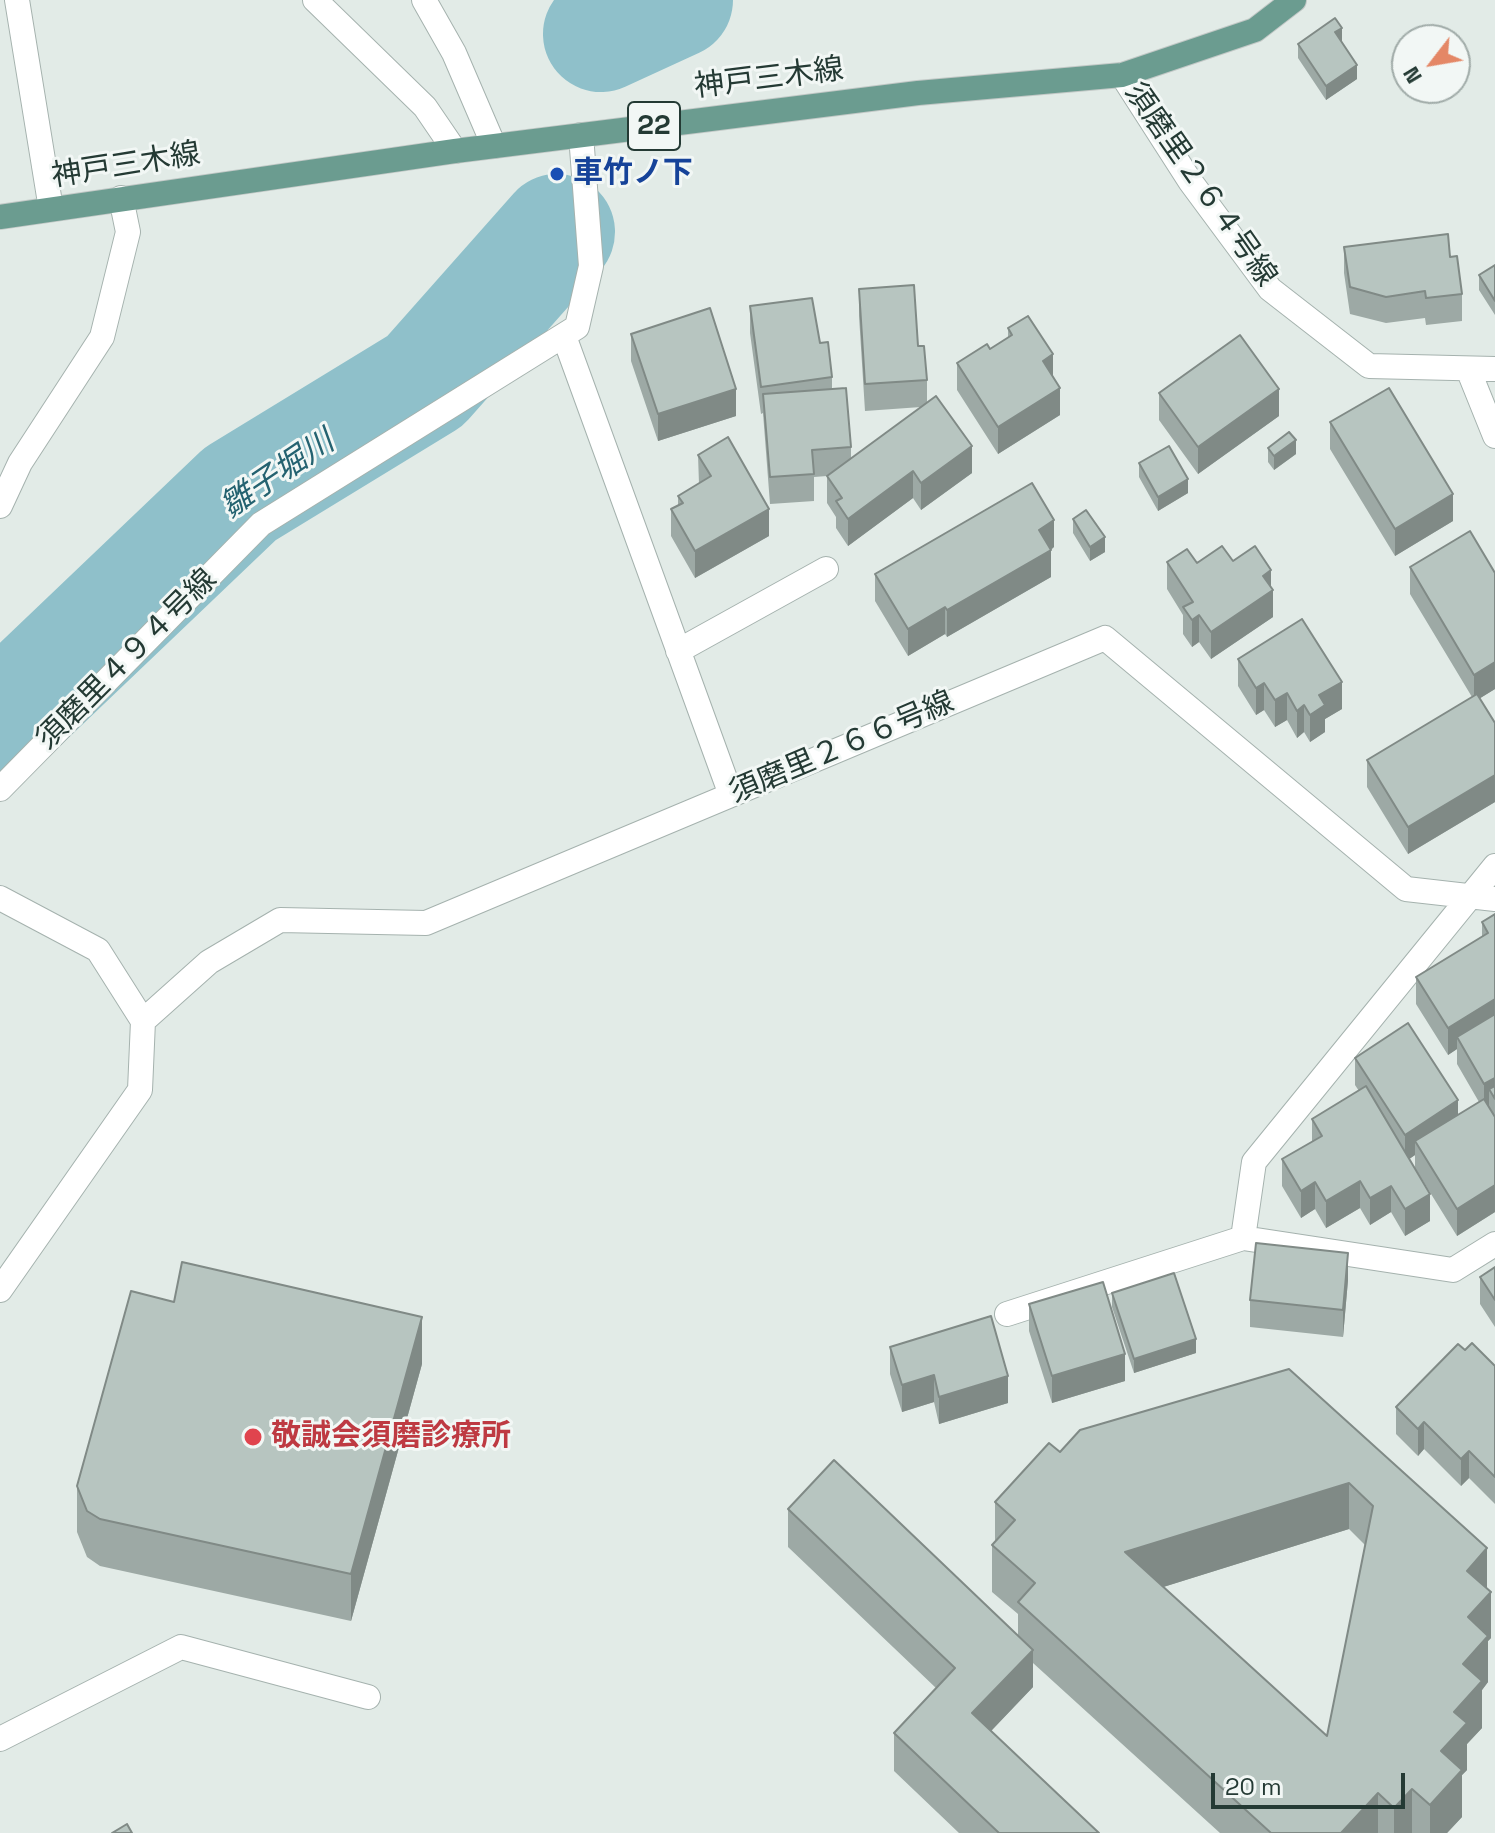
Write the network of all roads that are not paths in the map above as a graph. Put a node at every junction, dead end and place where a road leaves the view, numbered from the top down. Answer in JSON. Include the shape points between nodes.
{"nodes":[{"id":1,"x":17,"y":0,"type":"edge"},
{"id":2,"x":315,"y":0,"type":"edge"},
{"id":3,"x":424,"y":0,"type":"edge"},
{"id":4,"x":1294,"y":0,"type":"edge"},
{"id":5,"x":1122,"y":75,"type":"junction"},
{"id":6,"x":581,"y":135,"type":"junction"},
{"id":7,"x":494,"y":146,"type":"junction"},
{"id":8,"x":455,"y":151,"type":"junction"},
{"id":9,"x":121,"y":198,"type":"junction"},
{"id":10,"x":51,"y":209,"type":"junction"},
{"id":11,"x":0,"y":217,"type":"edge"},
{"id":12,"x":564,"y":336,"type":"junction"},
{"id":13,"x":1468,"y":369,"type":"junction"},
{"id":14,"x":1495,"y":369,"type":"edge"},
{"id":15,"x":1495,"y":436,"type":"edge"},
{"id":16,"x":0,"y":506,"type":"edge"},
{"id":17,"x":826,"y":569,"type":"dead end"},
{"id":18,"x":678,"y":651,"type":"junction"},
{"id":19,"x":0,"y":789,"type":"edge"},
{"id":20,"x":731,"y":795,"type":"junction"},
{"id":21,"x":1495,"y":866,"type":"edge"},
{"id":22,"x":0,"y":898,"type":"edge"},
{"id":23,"x":1484,"y":898,"type":"edge"},
{"id":24,"x":143,"y":1021,"type":"junction"},
{"id":25,"x":1243,"y":1238,"type":"junction"},
{"id":26,"x":1495,"y":1244,"type":"edge"},
{"id":27,"x":0,"y":1290,"type":"edge"},
{"id":28,"x":1007,"y":1314,"type":"dead end"},
{"id":29,"x":368,"y":1697,"type":"dead end"},
{"id":30,"x":0,"y":1739,"type":"edge"}],
"edges":[{"from":1,"to":10,"type":"street"},
{"from":2,"to":8,"type":"street","via":[[425,107]]},
{"from":3,"to":7,"type":"street","via":[[454,53]]},
{"from":4,"to":5,"type":"main road","name":"神戸三木線","number":"22","via":[[1255,30]]},
{"from":5,"to":6,"type":"main road","name":"神戸三木線","number":"22","via":[[918,93]]},
{"from":5,"to":13,"type":"street","name":"須磨里２６４号線","via":[[1190,181],[1270,289],[1369,366]]},
{"from":6,"to":7,"type":"main road","name":"神戸三木線","number":"22"},
{"from":6,"to":12,"type":"street","name":"須磨里４９４号線","via":[[591,266],[577,327]]},
{"from":7,"to":8,"type":"main road","name":"神戸三木線","number":"22"},
{"from":8,"to":9,"type":"main road","name":"神戸三木線","number":"22"},
{"from":9,"to":10,"type":"main road","name":"神戸三木線","number":"22"},
{"from":9,"to":16,"type":"street","via":[[128,232],[102,337],[20,463]]},
{"from":10,"to":11,"type":"main road","name":"神戸三木線","number":"22"},
{"from":12,"to":18,"type":"street"},
{"from":12,"to":19,"type":"street","name":"須磨里４９４号線","via":[[261,524]]},
{"from":13,"to":14,"type":"street","name":"須磨里２６４号線"},
{"from":13,"to":15,"type":"street"},
{"from":17,"to":18,"type":"street"},
{"from":18,"to":20,"type":"street"},
{"from":20,"to":23,"type":"street","name":"須磨里２６６号線","via":[[1105,638],[1406,889]]},
{"from":20,"to":24,"type":"street","name":"須磨里２６６号線","via":[[426,923],[280,920],[209,962]]},
{"from":21,"to":23,"type":"street"},
{"from":22,"to":24,"type":"street","via":[[98,950]]},
{"from":23,"to":25,"type":"street","via":[[1254,1162]]},
{"from":24,"to":27,"type":"street","via":[[140,1090]]},
{"from":25,"to":26,"type":"street","via":[[1453,1270]]},
{"from":25,"to":28,"type":"street"},
{"from":29,"to":30,"type":"street","via":[[181,1647]]}]}
